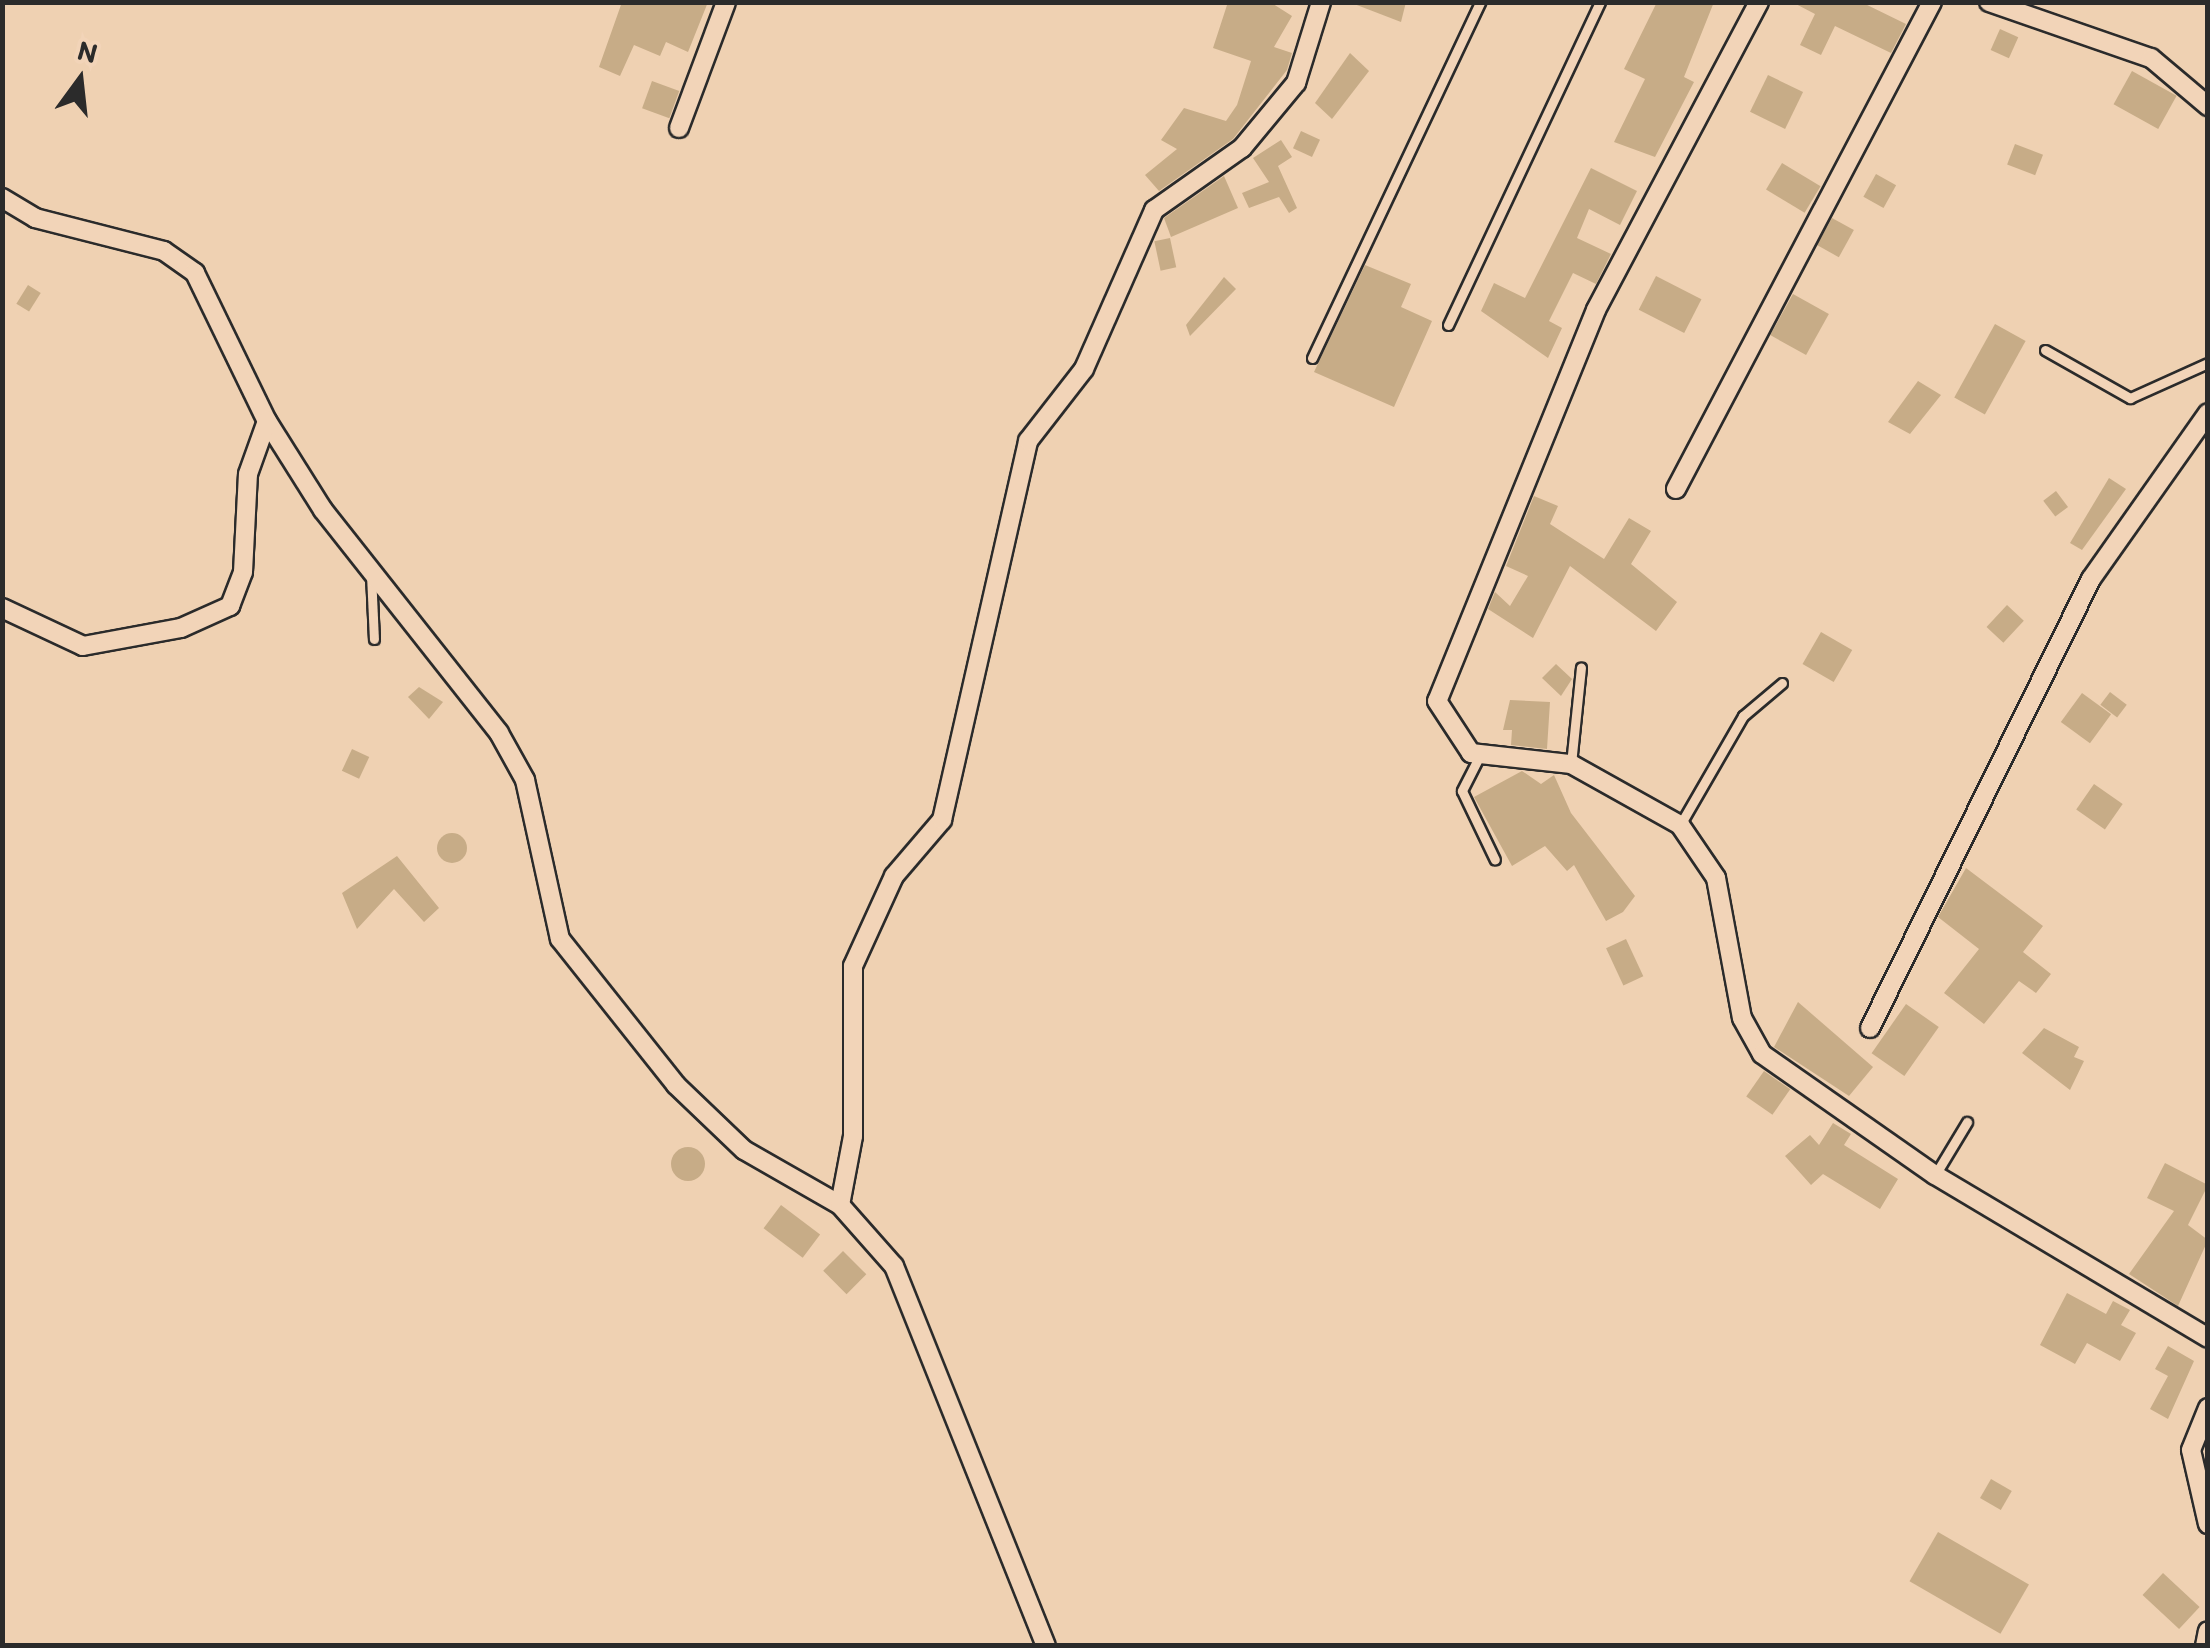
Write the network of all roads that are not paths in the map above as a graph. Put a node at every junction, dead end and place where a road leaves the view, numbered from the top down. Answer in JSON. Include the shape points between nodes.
{"nodes":[{"id":1,"x":726,"y":2,"type":"edge"},
{"id":2,"x":1321,"y":2,"type":"edge"},
{"id":3,"x":1480,"y":2,"type":"edge"},
{"id":4,"x":1600,"y":2,"type":"edge"},
{"id":5,"x":1759,"y":2,"type":"edge"},
{"id":6,"x":1932,"y":2,"type":"edge"},
{"id":7,"x":1996,"y":4,"type":"edge"},
{"id":8,"x":2208,"y":106,"type":"edge"},
{"id":9,"x":679,"y":128,"type":"dead end"},
{"id":10,"x":2,"y":198,"type":"edge"},
{"id":11,"x":1448,"y":325,"type":"dead end"},
{"id":12,"x":2045,"y":350,"type":"dead end"},
{"id":13,"x":1312,"y":358,"type":"dead end"},
{"id":14,"x":2208,"y":363,"type":"edge"},
{"id":15,"x":2208,"y":413,"type":"edge"},
{"id":16,"x":267,"y":421,"type":"junction"},
{"id":17,"x":1676,"y":489,"type":"dead end"},
{"id":18,"x":374,"y":568,"type":"junction"},
{"id":19,"x":2,"y":608,"type":"edge"},
{"id":20,"x":374,"y":640,"type":"dead end"},
{"id":21,"x":1582,"y":668,"type":"dead end"},
{"id":22,"x":1782,"y":682,"type":"dead end"},
{"id":23,"x":1479,"y":757,"type":"junction"},
{"id":24,"x":1572,"y":764,"type":"junction"},
{"id":25,"x":1680,"y":825,"type":"junction"},
{"id":26,"x":1495,"y":860,"type":"dead end"},
{"id":27,"x":1870,"y":1028,"type":"dead end"},
{"id":28,"x":1967,"y":1122,"type":"dead end"},
{"id":29,"x":1935,"y":1175,"type":"junction"},
{"id":30,"x":840,"y":1205,"type":"junction"},
{"id":31,"x":2208,"y":1338,"type":"edge"},
{"id":32,"x":2208,"y":1408,"type":"edge"},
{"id":33,"x":2208,"y":1524,"type":"edge"},
{"id":34,"x":2208,"y":1631,"type":"edge"},
{"id":35,"x":1046,"y":1646,"type":"edge"},
{"id":36,"x":2205,"y":1646,"type":"edge"}],
"edges":[{"from":1,"to":9,"type":"street"},
{"from":2,"to":30,"type":"street","via":[[1296,83],[1242,148],[1154,210],[1084,369],[1028,441],[942,820],[894,876],[853,966],[853,1136]]},
{"from":3,"to":13,"type":"lane"},
{"from":4,"to":11,"type":"lane"},
{"from":5,"to":23,"type":"street","via":[[1596,310],[1516,520],[1442,676],[1436,702]]},
{"from":6,"to":17,"type":"street"},
{"from":7,"to":8,"type":"street","via":[[2151,58]]},
{"from":10,"to":16,"type":"street","via":[[35,218],[180,259]]},
{"from":12,"to":14,"type":"lane","via":[[2130,398]]},
{"from":15,"to":27,"type":"street","via":[[2091,579]]},
{"from":16,"to":18,"type":"street","via":[[323,510]]},
{"from":16,"to":19,"type":"street","via":[[248,474],[243,572],[230,606],[181,628],[83,646]]},
{"from":18,"to":20,"type":"lane","via":[[367,590]]},
{"from":18,"to":30,"type":"street","via":[[462,676],[525,780],[547,908],[606,1004],[744,1150]]},
{"from":21,"to":24,"type":"lane"},
{"from":22,"to":25,"type":"lane","via":[[1742,716]]},
{"from":23,"to":24,"type":"street"},
{"from":23,"to":26,"type":"lane","via":[[1462,791]]},
{"from":24,"to":25,"type":"street"},
{"from":25,"to":29,"type":"street","via":[[1716,878],[1748,1035],[1817,1097]]},
{"from":28,"to":29,"type":"lane"},
{"from":29,"to":31,"type":"street"},
{"from":30,"to":35,"type":"street","via":[[914,1302]]},
{"from":32,"to":33,"type":"street","via":[[2190,1450]]},
{"from":34,"to":36,"type":"street"}]}
